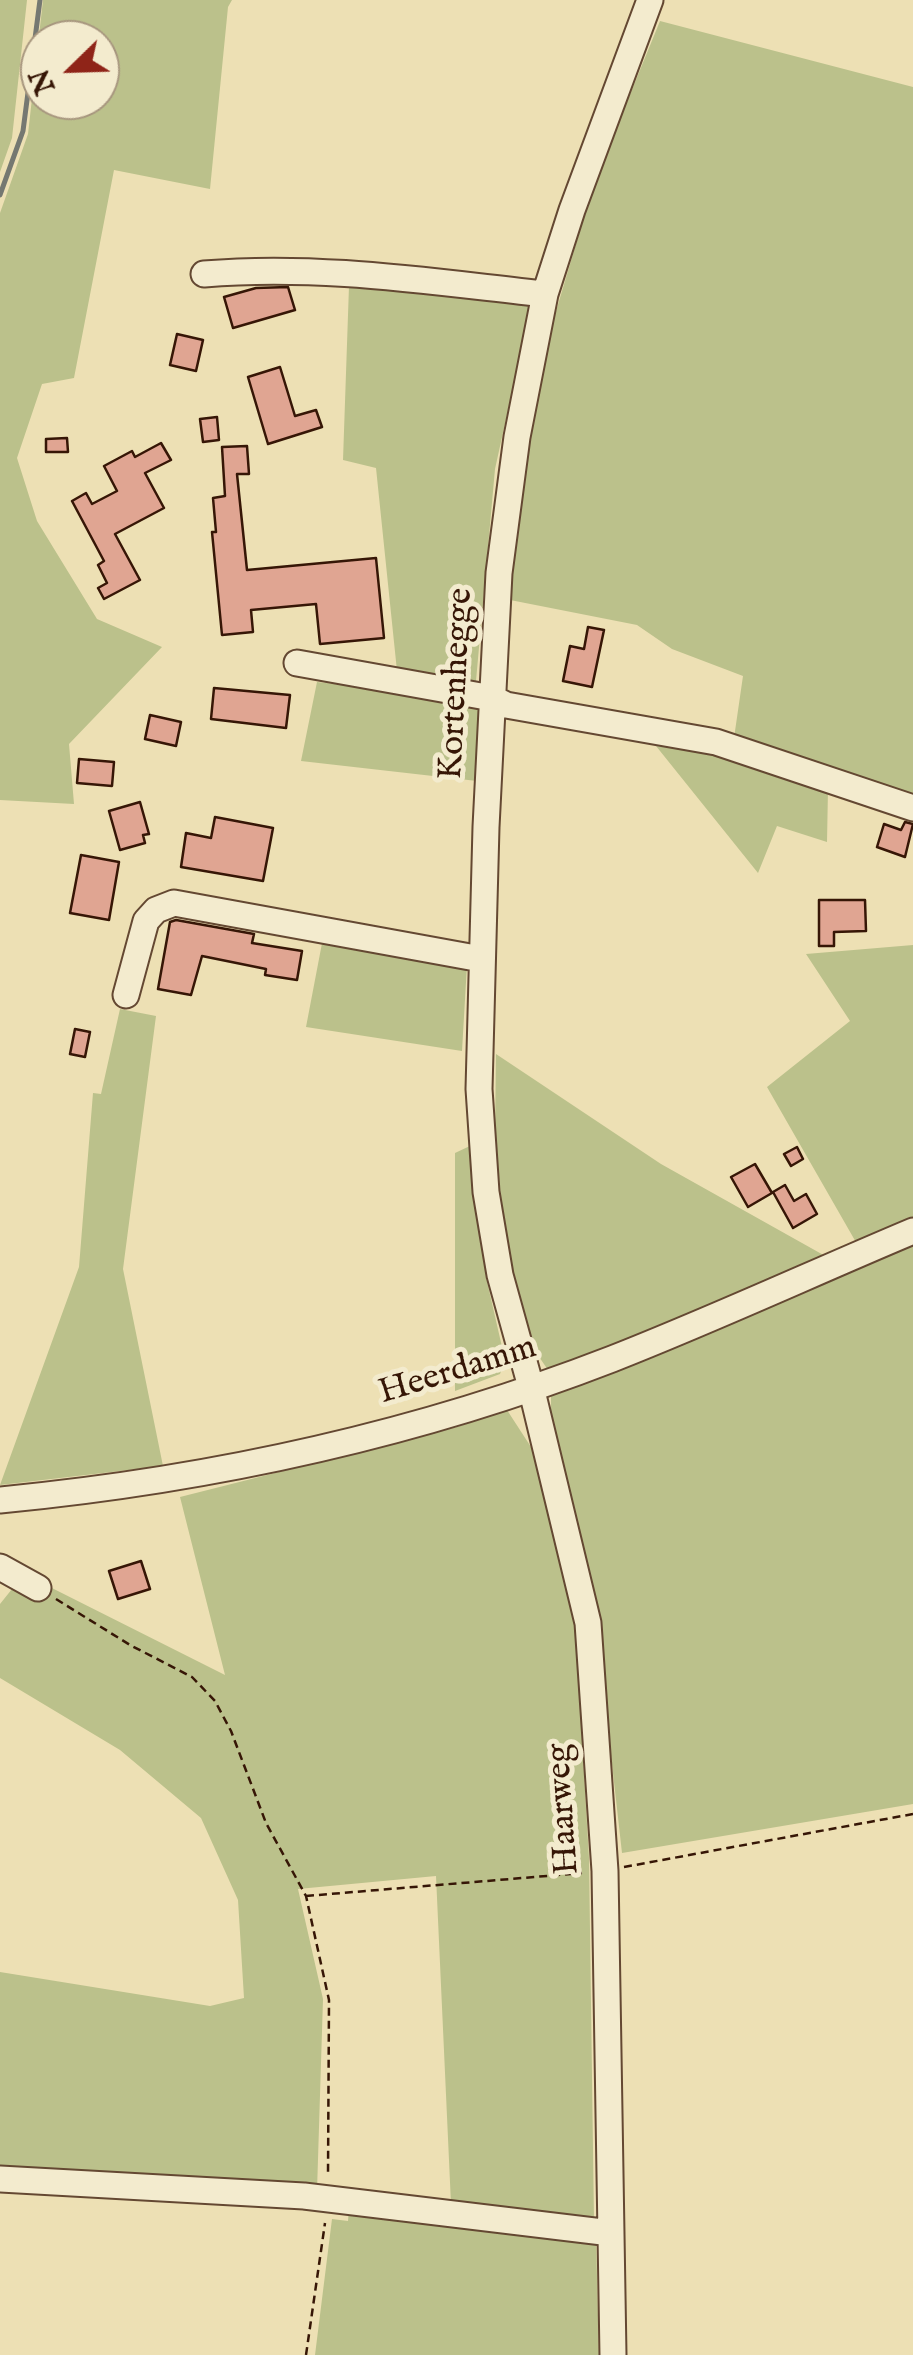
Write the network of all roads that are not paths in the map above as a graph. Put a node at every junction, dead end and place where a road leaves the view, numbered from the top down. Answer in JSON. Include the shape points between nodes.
{"nodes":[{"id":1,"x":650,"y":0,"type":"edge"},
{"id":2,"x":204,"y":274,"type":"dead end"},
{"id":3,"x":545,"y":294,"type":"junction"},
{"id":4,"x":298,"y":663,"type":"dead end"},
{"id":5,"x":492,"y":698,"type":"junction"},
{"id":6,"x":913,"y":808,"type":"edge"},
{"id":7,"x":481,"y":959,"type":"junction"},
{"id":8,"x":126,"y":995,"type":"dead end"},
{"id":9,"x":913,"y":1231,"type":"edge"},
{"id":10,"x":532,"y":1387,"type":"junction"},
{"id":11,"x":0,"y":1500,"type":"edge"},
{"id":12,"x":0,"y":1567,"type":"edge"},
{"id":13,"x":38,"y":1588,"type":"road end"},
{"id":14,"x":0,"y":2179,"type":"edge"},
{"id":15,"x":611,"y":2233,"type":"junction"},
{"id":16,"x":614,"y":2355,"type":"edge"}],
"edges":[{"from":1,"to":3,"type":"street","name":"Kortenhegge"},
{"from":2,"to":3,"type":"street","via":[[304,271]]},
{"from":3,"to":5,"type":"street","name":"Kortenhegge","via":[[499,573]]},
{"from":4,"to":5,"type":"street"},
{"from":5,"to":6,"type":"street","via":[[716,742]]},
{"from":5,"to":7,"type":"street","name":"Kortenhegge"},
{"from":7,"to":8,"type":"street","via":[[174,903],[146,921]]},
{"from":7,"to":10,"type":"street","name":"Kortenhegge","via":[[486,1192],[500,1274]]},
{"from":9,"to":10,"type":"street","name":"Heerdamm"},
{"from":10,"to":11,"type":"street","name":"Heerdamm","via":[[252,1465]]},
{"from":10,"to":15,"type":"street","name":"Haarweg","via":[[588,1623],[604,1871]]},
{"from":12,"to":13,"type":"street"},
{"from":14,"to":15,"type":"street","via":[[328,2200]]},
{"from":15,"to":16,"type":"street","name":"Haarweg"}]}
